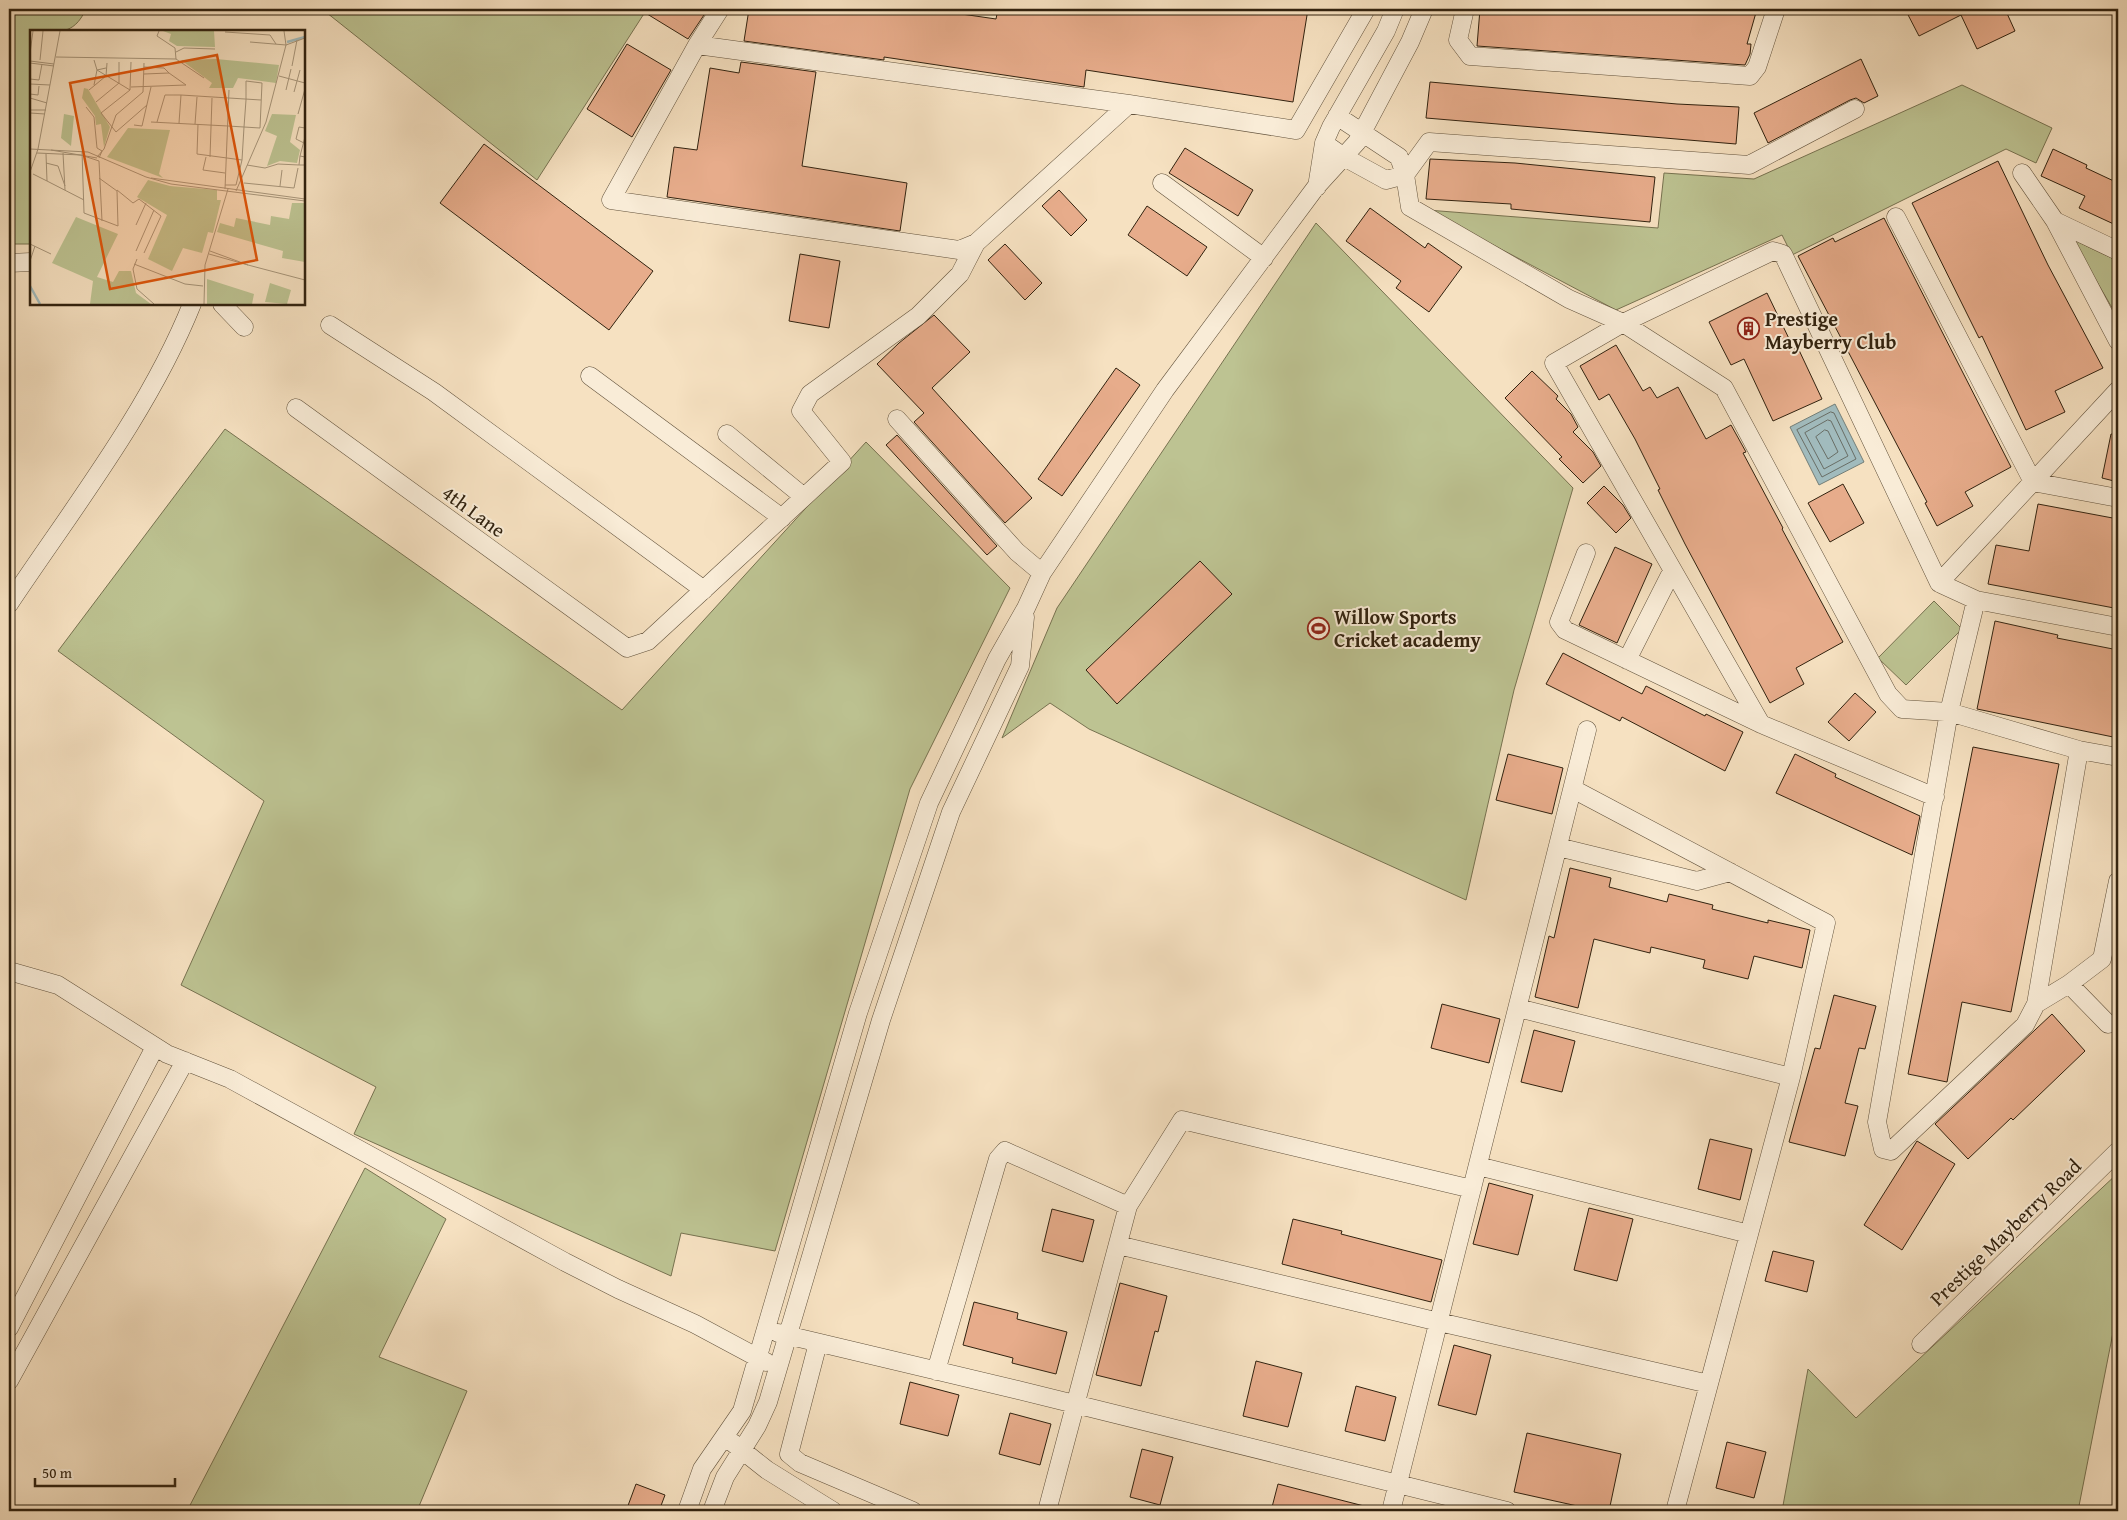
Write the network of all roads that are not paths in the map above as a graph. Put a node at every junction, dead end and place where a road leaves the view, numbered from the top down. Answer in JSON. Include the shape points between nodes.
{"nodes":[{"id":1,"x":720,"y":9,"type":"edge"},
{"id":2,"x":1366,"y":9,"type":"edge"},
{"id":3,"x":1395,"y":9,"type":"edge"},
{"id":4,"x":1424,"y":9,"type":"edge"},
{"id":5,"x":1465,"y":9,"type":"edge"},
{"id":6,"x":1776,"y":9,"type":"edge"},
{"id":7,"x":697,"y":45,"type":"junction"},
{"id":8,"x":1129,"y":104,"type":"junction"},
{"id":9,"x":1855,"y":109,"type":"dead end"},
{"id":10,"x":1337,"y":116,"type":"junction"},
{"id":11,"x":1362,"y":132,"type":"junction"},
{"id":12,"x":1324,"y":143,"type":"junction"},
{"id":13,"x":1344,"y":157,"type":"junction"},
{"id":14,"x":2022,"y":173,"type":"dead end"},
{"id":15,"x":1405,"y":175,"type":"junction"},
{"id":16,"x":1162,"y":183,"type":"dead end"},
{"id":17,"x":1316,"y":187,"type":"junction"},
{"id":18,"x":1896,"y":217,"type":"dead end"},
{"id":19,"x":2055,"y":221,"type":"junction"},
{"id":20,"x":976,"y":243,"type":"junction"},
{"id":21,"x":2118,"y":251,"type":"edge"},
{"id":22,"x":1264,"y":258,"type":"junction"},
{"id":23,"x":30,"y":262,"type":"edge"},
{"id":24,"x":9,"y":263,"type":"edge"},
{"id":25,"x":192,"y":305,"type":"edge"},
{"id":26,"x":223,"y":305,"type":"edge"},
{"id":27,"x":1623,"y":323,"type":"junction"},
{"id":28,"x":330,"y":325,"type":"dead end"},
{"id":29,"x":244,"y":326,"type":"dead end"},
{"id":30,"x":2118,"y":341,"type":"edge"},
{"id":31,"x":590,"y":376,"type":"dead end"},
{"id":32,"x":2118,"y":390,"type":"edge"},
{"id":33,"x":296,"y":408,"type":"dead end"},
{"id":34,"x":897,"y":419,"type":"dead end"},
{"id":35,"x":727,"y":434,"type":"dead end"},
{"id":36,"x":2033,"y":482,"type":"junction"},
{"id":37,"x":804,"y":497,"type":"junction"},
{"id":38,"x":2118,"y":498,"type":"edge"},
{"id":39,"x":782,"y":518,"type":"junction"},
{"id":40,"x":1586,"y":554,"type":"dead end"},
{"id":41,"x":1672,"y":571,"type":"junction"},
{"id":42,"x":1042,"y":573,"type":"junction"},
{"id":43,"x":1939,"y":583,"type":"junction"},
{"id":44,"x":704,"y":590,"type":"junction"},
{"id":45,"x":1976,"y":600,"type":"junction"},
{"id":46,"x":9,"y":604,"type":"edge"},
{"id":47,"x":1026,"y":608,"type":"junction"},
{"id":48,"x":2118,"y":627,"type":"edge"},
{"id":49,"x":1627,"y":660,"type":"junction"},
{"id":50,"x":1949,"y":712,"type":"junction"},
{"id":51,"x":1761,"y":724,"type":"junction"},
{"id":52,"x":1587,"y":730,"type":"dead end"},
{"id":53,"x":2079,"y":750,"type":"junction"},
{"id":54,"x":2118,"y":757,"type":"edge"},
{"id":55,"x":1573,"y":789,"type":"junction"},
{"id":56,"x":1935,"y":797,"type":"junction"},
{"id":57,"x":1558,"y":847,"type":"junction"},
{"id":58,"x":1730,"y":872,"type":"junction"},
{"id":59,"x":2118,"y":881,"type":"edge"},
{"id":60,"x":9,"y":970,"type":"edge"},
{"id":61,"x":2069,"y":984,"type":"junction"},
{"id":62,"x":2036,"y":1004,"type":"junction"},
{"id":63,"x":1518,"y":1008,"type":"junction"},
{"id":64,"x":2108,"y":1024,"type":"dead end"},
{"id":65,"x":155,"y":1047,"type":"junction"},
{"id":66,"x":185,"y":1061,"type":"junction"},
{"id":67,"x":1791,"y":1077,"type":"junction"},
{"id":68,"x":2118,"y":1151,"type":"edge"},
{"id":69,"x":1478,"y":1166,"type":"junction"},
{"id":70,"x":1472,"y":1189,"type":"junction"},
{"id":71,"x":1128,"y":1206,"type":"junction"},
{"id":72,"x":62,"y":1226,"type":"junction"},
{"id":73,"x":1749,"y":1234,"type":"junction"},
{"id":74,"x":86,"y":1241,"type":"junction"},
{"id":75,"x":1118,"y":1245,"type":"junction"},
{"id":76,"x":1439,"y":1322,"type":"junction"},
{"id":77,"x":9,"y":1328,"type":"edge"},
{"id":78,"x":765,"y":1330,"type":"junction"},
{"id":79,"x":788,"y":1336,"type":"junction"},
{"id":80,"x":818,"y":1343,"type":"junction"},
{"id":81,"x":1921,"y":1344,"type":"dead end"},
{"id":82,"x":757,"y":1359,"type":"junction"},
{"id":83,"x":779,"y":1367,"type":"junction"},
{"id":84,"x":936,"y":1371,"type":"junction"},
{"id":85,"x":9,"y":1381,"type":"edge"},
{"id":86,"x":1709,"y":1384,"type":"junction"},
{"id":87,"x":1076,"y":1404,"type":"junction"},
{"id":88,"x":725,"y":1435,"type":"junction"},
{"id":89,"x":740,"y":1450,"type":"junction"},
{"id":90,"x":1398,"y":1484,"type":"junction"},
{"id":91,"x":687,"y":1511,"type":"edge"},
{"id":92,"x":712,"y":1511,"type":"edge"},
{"id":93,"x":833,"y":1511,"type":"edge"},
{"id":94,"x":913,"y":1511,"type":"edge"},
{"id":95,"x":1047,"y":1511,"type":"edge"},
{"id":96,"x":1391,"y":1511,"type":"edge"},
{"id":97,"x":1506,"y":1511,"type":"edge"},
{"id":98,"x":1675,"y":1511,"type":"edge"}],
"edges":[{"from":1,"to":7,"type":"street"},
{"from":2,"to":8,"type":"street","via":[[1296,130]]},
{"from":3,"to":10,"type":"street","via":[[1386,31]]},
{"from":4,"to":11,"type":"street"},
{"from":5,"to":6,"type":"street","via":[[1458,40],[1470,56],[1750,76],[1757,67]]},
{"from":7,"to":8,"type":"street"},
{"from":7,"to":20,"type":"street","via":[[610,200],[947,250],[959,250]]},
{"from":8,"to":20,"type":"street"},
{"from":9,"to":15,"type":"street","via":[[1749,165],[1429,142]]},
{"from":10,"to":11,"type":"street"},
{"from":10,"to":12,"type":"street"},
{"from":11,"to":13,"type":"street"},
{"from":11,"to":15,"type":"street","via":[[1399,156]]},
{"from":12,"to":13,"type":"street"},
{"from":12,"to":17,"type":"street"},
{"from":13,"to":15,"type":"street","via":[[1386,180]]},
{"from":13,"to":17,"type":"street"},
{"from":14,"to":19,"type":"street"},
{"from":15,"to":27,"type":"street","via":[[1410,207],[1569,298]]},
{"from":16,"to":22,"type":"street"},
{"from":17,"to":22,"type":"street"},
{"from":18,"to":36,"type":"street"},
{"from":19,"to":21,"type":"street"},
{"from":19,"to":30,"type":"street"},
{"from":20,"to":37,"type":"street","via":[[960,274],[918,316],[810,394],[801,411],[842,462]]},
{"from":22,"to":42,"type":"street","via":[[1166,390]]},
{"from":23,"to":24,"type":"street"},
{"from":25,"to":46,"type":"street","via":[[172,350],[120,439]]},
{"from":26,"to":29,"type":"street"},
{"from":27,"to":41,"type":"street","via":[[1554,363]]},
{"from":27,"to":43,"type":"street","via":[[1773,250],[1783,254]]},
{"from":27,"to":50,"type":"street","via":[[1724,388],[1888,694],[1902,709]]},
{"from":28,"to":44,"type":"street","via":[[434,392]]},
{"from":31,"to":39,"type":"street"},
{"from":32,"to":36,"type":"street"},
{"from":33,"to":44,"type":"street","name":"4th Lane","via":[[627,648],[648,641]]},
{"from":34,"to":42,"type":"street","via":[[1017,552]]},
{"from":35,"to":37,"type":"street"},
{"from":36,"to":38,"type":"street"},
{"from":36,"to":43,"type":"street"},
{"from":37,"to":39,"type":"street"},
{"from":39,"to":44,"type":"street"},
{"from":40,"to":49,"type":"street","via":[[1560,626]]},
{"from":41,"to":49,"type":"street"},
{"from":41,"to":51,"type":"street"},
{"from":42,"to":47,"type":"street"},
{"from":43,"to":45,"type":"street"},
{"from":45,"to":48,"type":"street"},
{"from":45,"to":50,"type":"street"},
{"from":47,"to":78,"type":"street","via":[[997,659],[929,803],[858,1013]]},
{"from":47,"to":79,"type":"street","via":[[1020,666],[948,822],[880,1020]]},
{"from":49,"to":51,"type":"street"},
{"from":50,"to":53,"type":"street"},
{"from":50,"to":56,"type":"street"},
{"from":51,"to":56,"type":"street"},
{"from":52,"to":55,"type":"street"},
{"from":53,"to":54,"type":"street"},
{"from":53,"to":62,"type":"street"},
{"from":55,"to":57,"type":"street"},
{"from":55,"to":58,"type":"street"},
{"from":56,"to":62,"type":"street","via":[[1877,1122],[1882,1149],[1892,1152],[2025,1025]]},
{"from":57,"to":58,"type":"street","via":[[1697,881]]},
{"from":57,"to":63,"type":"street"},
{"from":58,"to":67,"type":"street","via":[[1826,923]]},
{"from":59,"to":61,"type":"street","via":[[2102,959]]},
{"from":60,"to":65,"type":"street","via":[[58,985]]},
{"from":61,"to":62,"type":"street"},
{"from":61,"to":64,"type":"street"},
{"from":63,"to":67,"type":"street"},
{"from":63,"to":69,"type":"street"},
{"from":65,"to":66,"type":"street"},
{"from":65,"to":72,"type":"street"},
{"from":66,"to":74,"type":"street"},
{"from":66,"to":82,"type":"street","via":[[230,1080],[565,1262],[695,1324]]},
{"from":67,"to":73,"type":"street"},
{"from":68,"to":81,"type":"street","name":"Prestige Mayberry Road"},
{"from":69,"to":70,"type":"street"},
{"from":69,"to":73,"type":"street"},
{"from":70,"to":71,"type":"street","via":[[1182,1120]]},
{"from":70,"to":76,"type":"street"},
{"from":71,"to":75,"type":"street"},
{"from":71,"to":84,"type":"street","via":[[1005,1151],[998,1159]]},
{"from":72,"to":74,"type":"street"},
{"from":72,"to":77,"type":"street"},
{"from":73,"to":86,"type":"street"},
{"from":74,"to":85,"type":"street"},
{"from":75,"to":76,"type":"street"},
{"from":75,"to":87,"type":"street"},
{"from":76,"to":86,"type":"street"},
{"from":76,"to":90,"type":"street"},
{"from":78,"to":79,"type":"street"},
{"from":78,"to":82,"type":"street"},
{"from":79,"to":80,"type":"street"},
{"from":79,"to":83,"type":"street"},
{"from":80,"to":84,"type":"street"},
{"from":80,"to":94,"type":"street","via":[[789,1454],[800,1463]]},
{"from":82,"to":83,"type":"street"},
{"from":82,"to":88,"type":"street","via":[[742,1410]]},
{"from":83,"to":89,"type":"street","via":[[768,1402]]},
{"from":84,"to":87,"type":"street"},
{"from":86,"to":98,"type":"street"},
{"from":87,"to":90,"type":"street"},
{"from":87,"to":95,"type":"street"},
{"from":88,"to":89,"type":"street"},
{"from":88,"to":91,"type":"street","via":[[702,1469]]},
{"from":89,"to":92,"type":"street"},
{"from":89,"to":93,"type":"street"},
{"from":90,"to":96,"type":"street"},
{"from":90,"to":97,"type":"street"}]}
